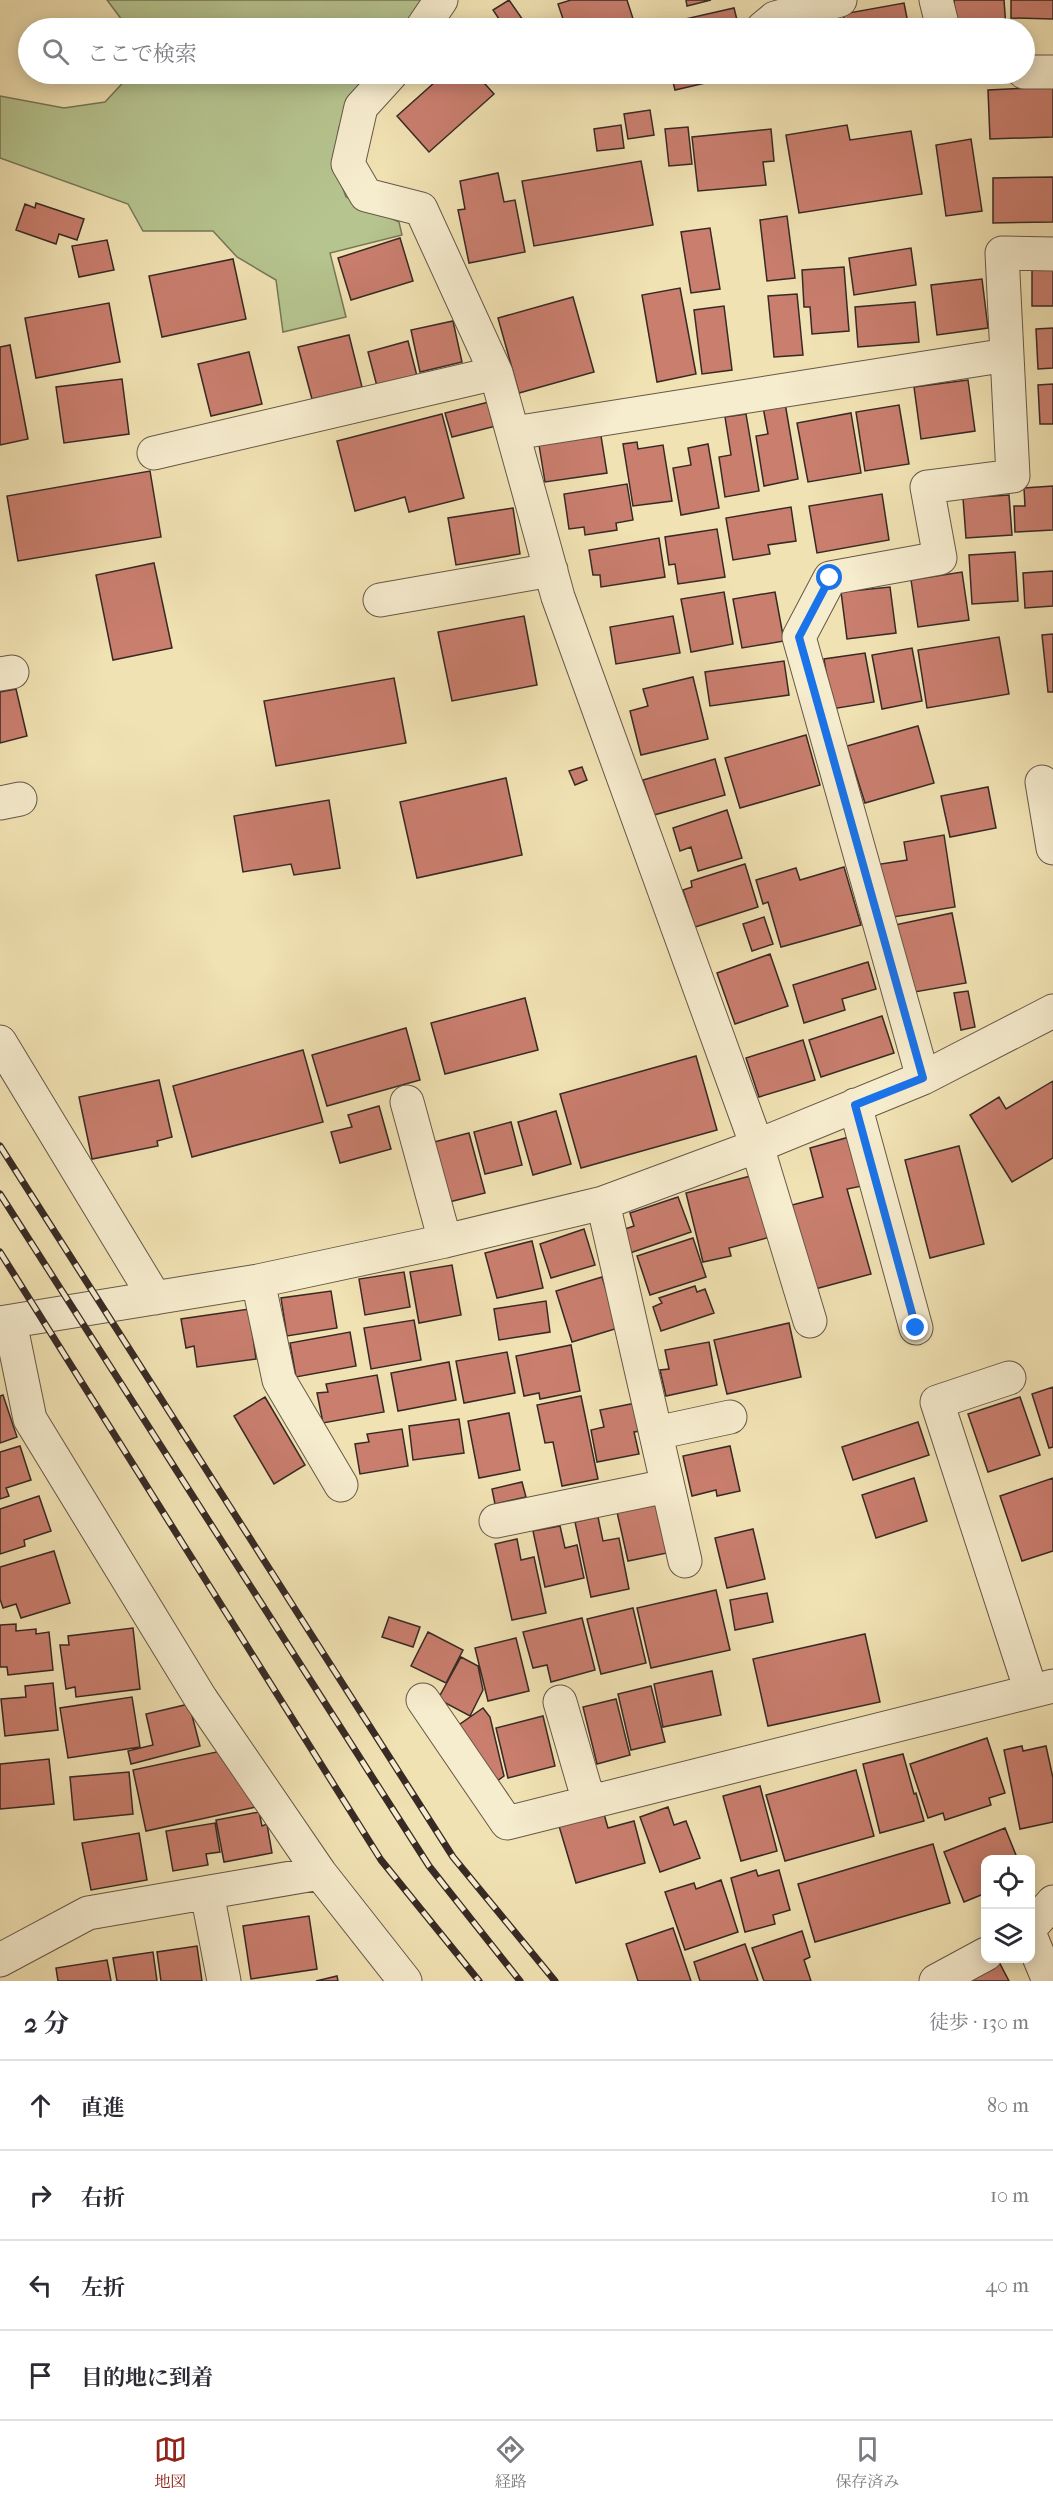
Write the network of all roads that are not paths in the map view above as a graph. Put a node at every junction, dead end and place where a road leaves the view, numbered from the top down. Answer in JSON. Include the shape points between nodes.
{"nodes":[{"id":1,"x":441,"y":0,"type":"edge"},
{"id":2,"x":840,"y":0,"type":"edge"},
{"id":3,"x":936,"y":0,"type":"edge"},
{"id":4,"x":429,"y":18,"type":"edge"},
{"id":5,"x":775,"y":18,"type":"edge"},
{"id":6,"x":941,"y":18,"type":"edge"},
{"id":7,"x":1035,"y":72,"type":"edge"},
{"id":8,"x":1053,"y":72,"type":"edge"},
{"id":9,"x":382,"y":84,"type":"edge"},
{"id":10,"x":1053,"y":254,"type":"edge"},
{"id":11,"x":1007,"y":355,"type":"junction"},
{"id":12,"x":496,"y":373,"type":"junction"},
{"id":13,"x":514,"y":433,"type":"junction"},
{"id":14,"x":154,"y":453,"type":"dead end"},
{"id":15,"x":551,"y":570,"type":"junction"},
{"id":16,"x":380,"y":600,"type":"dead end"},
{"id":17,"x":1042,"y":782,"type":"dead end"},
{"id":18,"x":1053,"y":848,"type":"edge"},
{"id":19,"x":1053,"y":1011,"type":"edge"},
{"id":20,"x":0,"y":1042,"type":"edge"},
{"id":21,"x":923,"y":1078,"type":"junction"},
{"id":22,"x":407,"y":1102,"type":"dead end"},
{"id":23,"x":855,"y":1105,"type":"junction"},
{"id":24,"x":757,"y":1146,"type":"junction"},
{"id":25,"x":603,"y":1203,"type":"junction"},
{"id":26,"x":445,"y":1241,"type":"junction"},
{"id":27,"x":258,"y":1281,"type":"junction"},
{"id":28,"x":156,"y":1298,"type":"junction"},
{"id":29,"x":810,"y":1321,"type":"dead end"},
{"id":30,"x":5,"y":1323,"type":"edge"},
{"id":31,"x":916,"y":1328,"type":"dead end"},
{"id":32,"x":1009,"y":1378,"type":"dead end"},
{"id":33,"x":730,"y":1417,"type":"dead end"},
{"id":34,"x":656,"y":1433,"type":"junction"},
{"id":35,"x":341,"y":1485,"type":"dead end"},
{"id":36,"x":668,"y":1486,"type":"junction"},
{"id":37,"x":496,"y":1521,"type":"dead end"},
{"id":38,"x":685,"y":1560,"type":"dead end"},
{"id":39,"x":1042,"y":1688,"type":"edge"},
{"id":40,"x":423,"y":1700,"type":"dead end"},
{"id":41,"x":560,"y":1702,"type":"dead end"},
{"id":42,"x":588,"y":1802,"type":"junction"},
{"id":43,"x":320,"y":1873,"type":"junction"},
{"id":44,"x":207,"y":1893,"type":"junction"},
{"id":45,"x":1053,"y":1902,"type":"edge"},
{"id":46,"x":1035,"y":1922,"type":"edge"},
{"id":47,"x":1035,"y":1947,"type":"edge"},
{"id":48,"x":981,"y":1957,"type":"edge"},
{"id":49,"x":0,"y":1960,"type":"edge"},
{"id":50,"x":224,"y":1981,"type":"edge"},
{"id":51,"x":405,"y":1981,"type":"edge"},
{"id":52,"x":936,"y":1981,"type":"edge"},
{"id":53,"x":1049,"y":1981,"type":"edge"}],
"edges":[{"from":1,"to":4,"type":"street"},
{"from":2,"to":5,"type":"street"},
{"from":3,"to":6,"type":"street"},
{"from":7,"to":8,"type":"street"},
{"from":9,"to":12,"type":"street","via":[[361,107],[348,164],[366,195],[421,209]]},
{"from":10,"to":11,"type":"street","via":[[1002,253]]},
{"from":11,"to":13,"type":"street"},
{"from":11,"to":21,"type":"street","via":[[1013,476],[927,487],[940,558],[830,578],[799,637]]},
{"from":12,"to":13,"type":"street"},
{"from":12,"to":14,"type":"street"},
{"from":13,"to":15,"type":"street"},
{"from":15,"to":16,"type":"street"},
{"from":15,"to":24,"type":"street"},
{"from":17,"to":18,"type":"street"},
{"from":19,"to":21,"type":"street"},
{"from":20,"to":28,"type":"street"},
{"from":21,"to":23,"type":"street"},
{"from":22,"to":26,"type":"street"},
{"from":23,"to":24,"type":"street"},
{"from":23,"to":31,"type":"street"},
{"from":24,"to":25,"type":"street"},
{"from":24,"to":29,"type":"street"},
{"from":25,"to":26,"type":"street"},
{"from":25,"to":34,"type":"street"},
{"from":26,"to":27,"type":"street"},
{"from":27,"to":28,"type":"street"},
{"from":27,"to":35,"type":"street","via":[[279,1380]]},
{"from":28,"to":30,"type":"street"},
{"from":30,"to":43,"type":"street","via":[[30,1419],[201,1700]]},
{"from":32,"to":39,"type":"street","via":[[937,1402]]},
{"from":33,"to":34,"type":"street"},
{"from":34,"to":36,"type":"street"},
{"from":36,"to":37,"type":"street"},
{"from":36,"to":38,"type":"street"},
{"from":39,"to":42,"type":"street"},
{"from":40,"to":42,"type":"street","via":[[507,1823]]},
{"from":41,"to":42,"type":"street"},
{"from":43,"to":44,"type":"street"},
{"from":43,"to":51,"type":"street"},
{"from":44,"to":49,"type":"street","via":[[88,1913]]},
{"from":44,"to":50,"type":"street"},
{"from":45,"to":46,"type":"street"},
{"from":47,"to":53,"type":"street"},
{"from":48,"to":52,"type":"street"}]}
